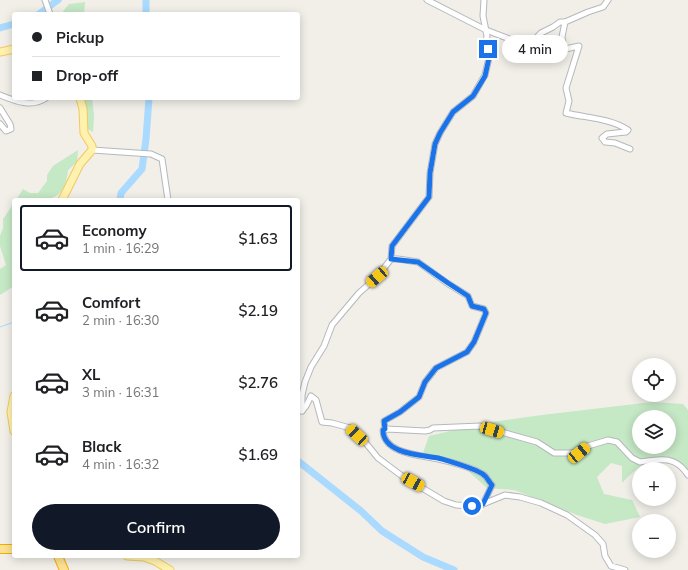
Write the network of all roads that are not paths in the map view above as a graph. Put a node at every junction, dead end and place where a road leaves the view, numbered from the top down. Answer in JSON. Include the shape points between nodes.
{"nodes":[{"id":1,"x":44,"y":0,"type":"edge"},
{"id":2,"x":427,"y":0,"type":"edge"},
{"id":3,"x":484,"y":0,"type":"edge"},
{"id":4,"x":608,"y":0,"type":"edge"},
{"id":5,"x":50,"y":12,"type":"edge"},
{"id":6,"x":565,"y":22,"type":"junction"},
{"id":7,"x":486,"y":30,"type":"junction"},
{"id":8,"x":12,"y":49,"type":"edge"},
{"id":9,"x":0,"y":52,"type":"edge"},
{"id":10,"x":0,"y":95,"type":"edge"},
{"id":11,"x":12,"y":100,"type":"edge"},
{"id":12,"x":13,"y":100,"type":"edge"},
{"id":13,"x":43,"y":100,"type":"edge"},
{"id":14,"x":81,"y":100,"type":"edge"},
{"id":15,"x":0,"y":108,"type":"edge"},
{"id":16,"x":0,"y":124,"type":"edge"},
{"id":17,"x":630,"y":149,"type":"dead end"},
{"id":18,"x":94,"y":150,"type":"junction"},
{"id":19,"x":63,"y":198,"type":"edge"},
{"id":20,"x":168,"y":198,"type":"edge"},
{"id":21,"x":391,"y":259,"type":"junction"},
{"id":22,"x":12,"y":407,"type":"edge"},
{"id":23,"x":300,"y":410,"type":"edge"},
{"id":24,"x":12,"y":418,"type":"edge"},
{"id":25,"x":385,"y":429,"type":"junction"},
{"id":26,"x":688,"y":475,"type":"edge"},
{"id":27,"x":483,"y":504,"type":"junction"},
{"id":28,"x":0,"y":549,"type":"edge"},
{"id":29,"x":12,"y":549,"type":"edge"},
{"id":30,"x":59,"y":558,"type":"edge"},
{"id":31,"x":144,"y":558,"type":"edge"},
{"id":32,"x":64,"y":570,"type":"edge"},
{"id":33,"x":170,"y":570,"type":"edge"},
{"id":34,"x":625,"y":570,"type":"edge"}],
"edges":[{"from":1,"to":5,"type":"street"},
{"from":2,"to":7,"type":"street"},
{"from":3,"to":7,"type":"street","via":[[483,16]]},
{"from":4,"to":6,"type":"street","via":[[603,7]]},
{"from":6,"to":7,"type":"street","via":[[560,22],[541,33],[528,46]]},
{"from":6,"to":17,"type":"street","via":[[561,50],[579,46],[566,88],[570,101],[566,113],[620,125],[628,130],[607,134],[602,138],[605,142]]},
{"from":7,"to":21,"type":"street","via":[[489,58],[485,76],[473,96],[453,112],[440,133],[435,144],[430,173],[429,197],[392,246]]},
{"from":8,"to":9,"type":"main road"},
{"from":10,"to":11,"type":"street"},
{"from":12,"to":13,"type":"street","via":[[39,103]]},
{"from":14,"to":18,"type":"main road","via":[[84,133]]},
{"from":15,"to":16,"type":"street","via":[[11,129],[6,131]]},
{"from":18,"to":19,"type":"main road","via":[[80,164]]},
{"from":18,"to":20,"type":"street","via":[[151,154],[162,159]]},
{"from":21,"to":23,"type":"street","via":[[332,325],[305,382]]},
{"from":21,"to":25,"type":"street","via":[[418,262],[468,296],[472,306],[484,309],[486,313],[467,352],[436,368],[425,382],[419,397],[384,421]]},
{"from":22,"to":24,"type":"main road"},
{"from":23,"to":27,"type":"street","via":[[306,406],[311,396],[316,400],[322,422],[350,428],[378,458],[402,476],[444,501],[456,505]]},
{"from":25,"to":26,"type":"street","via":[[425,431],[432,428],[480,426],[537,442],[554,453],[568,454],[579,453],[588,446],[608,440],[617,442],[632,458],[640,462],[660,459],[674,461]]},
{"from":25,"to":27,"type":"street","via":[[383,435],[386,441],[401,451],[458,464],[484,475],[492,485]]},
{"from":27,"to":34,"type":"street","via":[[505,495],[541,503],[567,515],[603,544],[605,556],[611,566]]},
{"from":28,"to":29,"type":"highway"},
{"from":30,"to":32,"type":"highway"},
{"from":31,"to":33,"type":"main road"}]}
